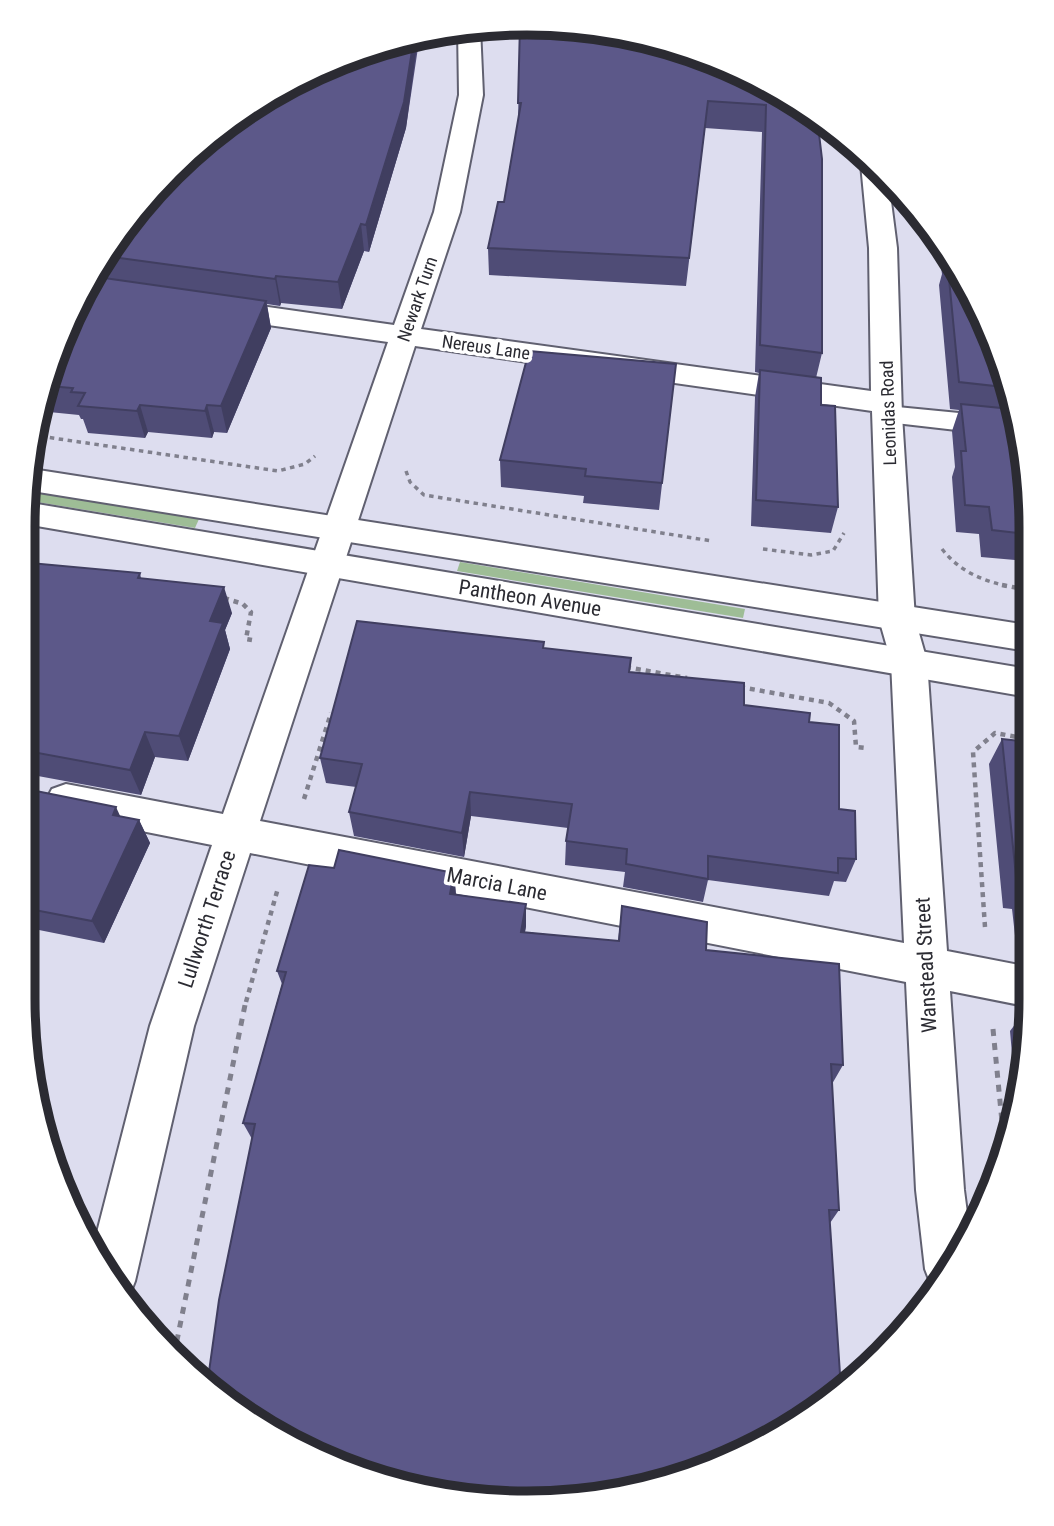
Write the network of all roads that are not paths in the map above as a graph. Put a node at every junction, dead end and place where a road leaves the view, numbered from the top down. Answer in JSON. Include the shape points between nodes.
{"nodes":[{"id":1,"x":469,"y":38,"type":"edge"},
{"id":2,"x":876,"y":180,"type":"edge"},
{"id":3,"x":191,"y":305,"type":"edge"},
{"id":4,"x":404,"y":335,"type":"junction"},
{"id":5,"x":887,"y":409,"type":"junction"},
{"id":6,"x":1009,"y":427,"type":"edge"},
{"id":7,"x":37,"y":481,"type":"edge"},
{"id":8,"x":35,"y":514,"type":"edge"},
{"id":9,"x":332,"y":547,"type":"junction"},
{"id":10,"x":897,"y":619,"type":"junction"},
{"id":11,"x":1019,"y":637,"type":"edge"},
{"id":12,"x":909,"y":661,"type":"junction"},
{"id":13,"x":1019,"y":680,"type":"edge"},
{"id":14,"x":35,"y":794,"type":"edge"},
{"id":15,"x":235,"y":833,"type":"junction"},
{"id":16,"x":926,"y":968,"type":"junction"},
{"id":17,"x":1019,"y":985,"type":"edge"},
{"id":18,"x":948,"y":1253,"type":"edge"},
{"id":19,"x":114,"y":1265,"type":"edge"}],
"edges":[{"from":1,"to":4,"type":"street","name":"Newark Turn","via":[[471,95],[450,199]]},
{"from":2,"to":5,"type":"street","name":"Leonidas Road","via":[[883,248]]},
{"from":3,"to":4,"type":"street","name":"Nereus Lane"},
{"from":4,"to":5,"type":"street","name":"Nereus Lane"},
{"from":4,"to":9,"type":"street","name":"Newark Turn"},
{"from":5,"to":6,"type":"lane","name":"Nereus Lane"},
{"from":5,"to":10,"type":"street","name":"Leonidas Road"},
{"from":7,"to":9,"type":"street","name":"Pantheon Avenue"},
{"from":8,"to":9,"type":"street","name":"Pantheon Avenue"},
{"from":9,"to":10,"type":"street","name":"Pantheon Avenue"},
{"from":9,"to":12,"type":"street","name":"Pantheon Avenue"},
{"from":9,"to":15,"type":"street","name":"Lullworth Terrace"},
{"from":10,"to":11,"type":"street","name":"Pantheon Avenue"},
{"from":10,"to":12,"type":"street","name":"Leonidas Road"},
{"from":12,"to":13,"type":"street","name":"Pantheon Avenue"},
{"from":12,"to":16,"type":"street","name":"Wanstead Street"},
{"from":14,"to":15,"type":"street","name":"Marcia Lane"},
{"from":15,"to":16,"type":"street","name":"Marcia Lane"},
{"from":15,"to":19,"type":"street","name":"Lullworth Terrace","via":[[172,1026]]},
{"from":16,"to":17,"type":"street","name":"Marcia Lane"},
{"from":16,"to":18,"type":"street","name":"Wanstead Street"}]}
